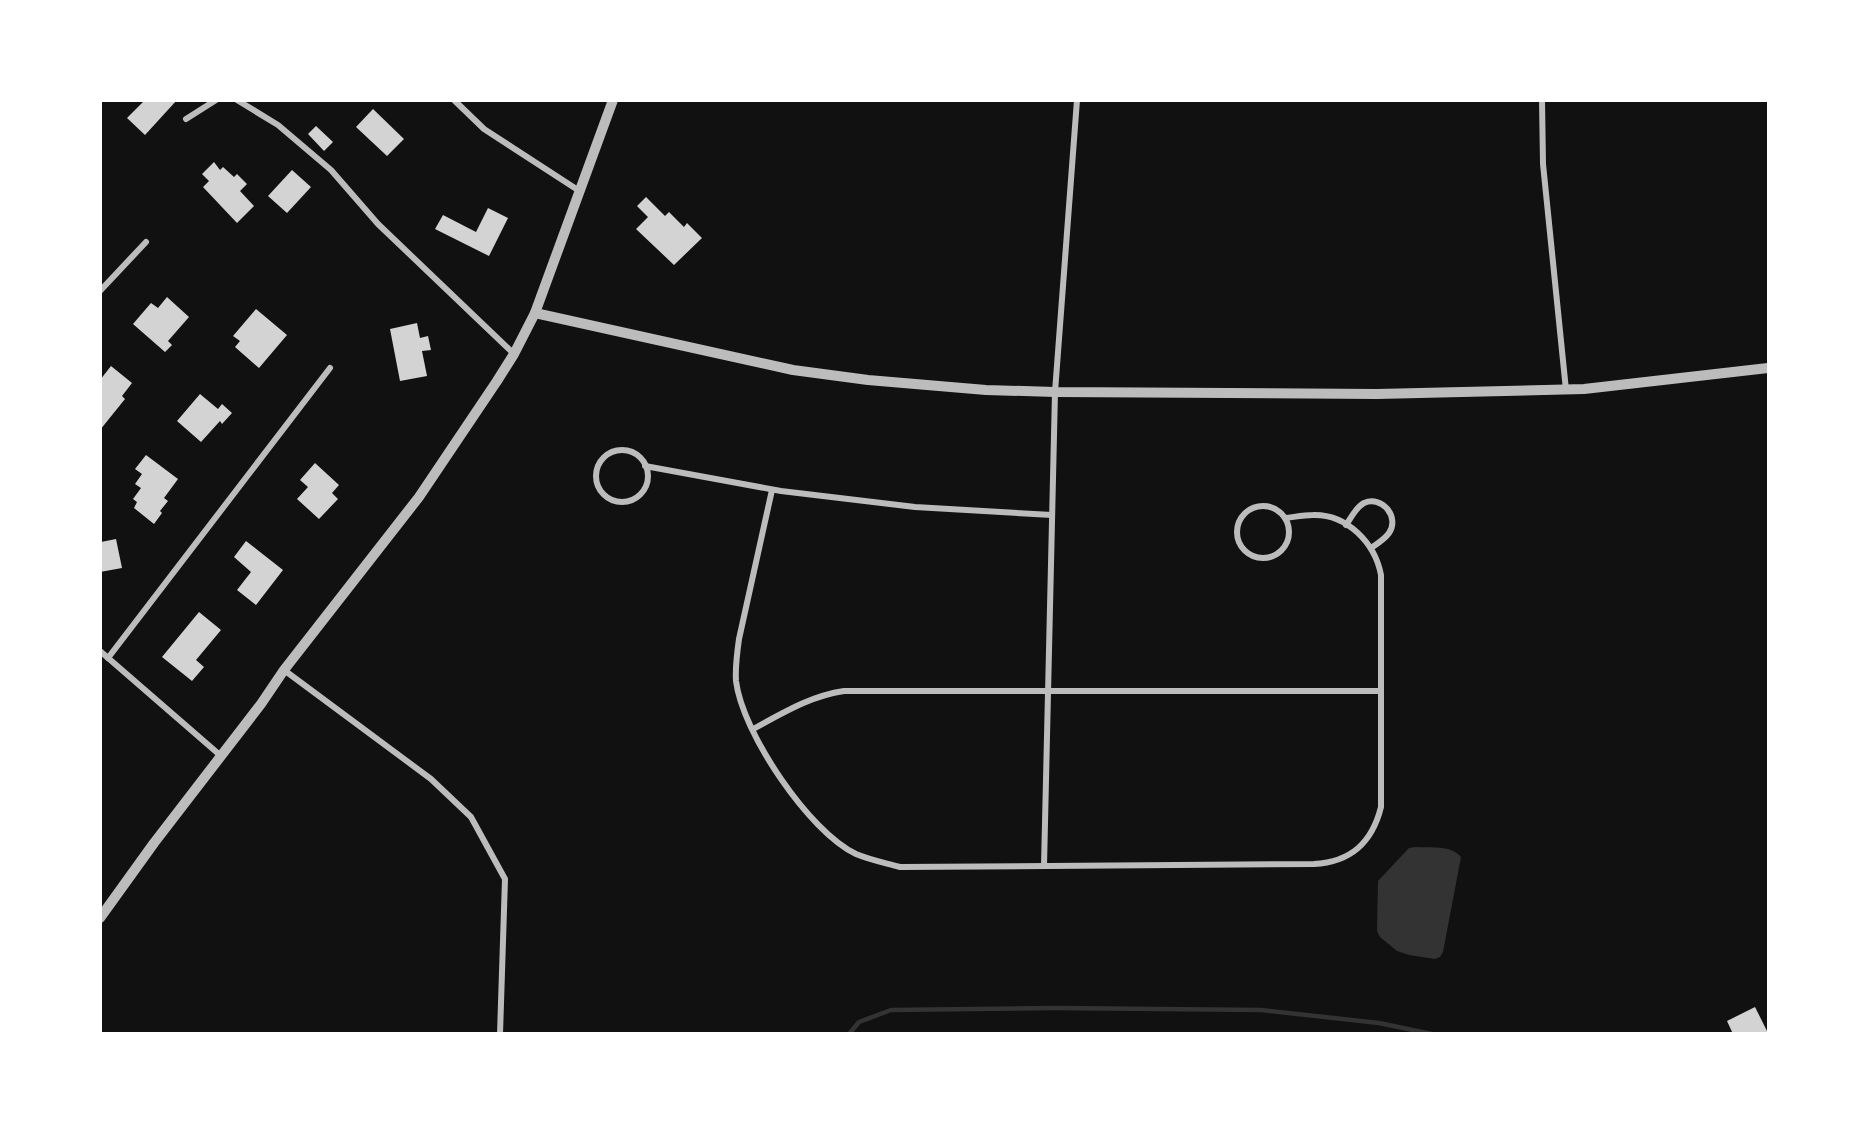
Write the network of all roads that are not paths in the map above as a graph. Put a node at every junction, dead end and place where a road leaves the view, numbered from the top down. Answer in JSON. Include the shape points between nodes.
{"nodes":[{"id":1,"x":216,"y":100,"type":"edge"},
{"id":2,"x":237,"y":100,"type":"edge"},
{"id":3,"x":454,"y":100,"type":"edge"},
{"id":4,"x":613,"y":100,"type":"edge"},
{"id":5,"x":1077,"y":100,"type":"edge"},
{"id":6,"x":1542,"y":100,"type":"edge"},
{"id":7,"x":186,"y":119,"type":"dead end"},
{"id":8,"x":581,"y":192,"type":"junction"},
{"id":9,"x":146,"y":242,"type":"dead end"},
{"id":10,"x":100,"y":291,"type":"edge"},
{"id":11,"x":535,"y":313,"type":"junction"},
{"id":12,"x":514,"y":354,"type":"junction"},
{"id":13,"x":330,"y":368,"type":"dead end"},
{"id":14,"x":1768,"y":368,"type":"edge"},
{"id":15,"x":1566,"y":390,"type":"junction"},
{"id":16,"x":1055,"y":392,"type":"junction"},
{"id":17,"x":645,"y":466,"type":"junction"},
{"id":18,"x":772,"y":490,"type":"junction"},
{"id":19,"x":1052,"y":515,"type":"junction"},
{"id":20,"x":1285,"y":518,"type":"junction"},
{"id":21,"x":1346,"y":525,"type":"junction"},
{"id":22,"x":1371,"y":548,"type":"junction"},
{"id":23,"x":100,"y":651,"type":"edge"},
{"id":24,"x":108,"y":658,"type":"junction"},
{"id":25,"x":284,"y":670,"type":"junction"},
{"id":26,"x":1048,"y":690,"type":"junction"},
{"id":27,"x":1381,"y":691,"type":"junction"},
{"id":28,"x":753,"y":729,"type":"junction"},
{"id":29,"x":221,"y":756,"type":"junction"},
{"id":30,"x":1044,"y":866,"type":"junction"},
{"id":31,"x":100,"y":918,"type":"edge"},
{"id":32,"x":500,"y":1034,"type":"edge"}],
"edges":[{"from":1,"to":7,"type":"street"},
{"from":2,"to":12,"type":"street","via":[[278,125],[331,170],[378,224]]},
{"from":3,"to":8,"type":"street","via":[[484,129]]},
{"from":4,"to":8,"type":"street"},
{"from":5,"to":16,"type":"street"},
{"from":6,"to":15,"type":"street","via":[[1543,164]]},
{"from":8,"to":11,"type":"street"},
{"from":9,"to":10,"type":"street"},
{"from":11,"to":12,"type":"street"},
{"from":11,"to":16,"type":"street","via":[[804,371],[986,390]]},
{"from":12,"to":25,"type":"street","via":[[419,497]]},
{"from":13,"to":24,"type":"street"},
{"from":14,"to":15,"type":"street"},
{"from":15,"to":16,"type":"street","via":[[1377,394]]},
{"from":16,"to":19,"type":"street"},
{"from":17,"to":17,"type":"street","via":[[631,452],[615,451],[602,460],[597,483],[615,501],[633,500],[646,487]]},
{"from":17,"to":18,"type":"street"},
{"from":18,"to":19,"type":"street","via":[[915,507]]},
{"from":18,"to":28,"type":"street","via":[[735,663],[742,706]]},
{"from":19,"to":26,"type":"street"},
{"from":20,"to":20,"type":"street","via":[[1266,506],[1249,510],[1238,524],[1243,548],[1265,558],[1281,551],[1289,537]]},
{"from":20,"to":21,"type":"street","via":[[1314,514]]},
{"from":21,"to":22,"type":"street"},
{"from":21,"to":22,"type":"street","via":[[1358,507],[1371,502],[1388,509],[1392,527]]},
{"from":22,"to":27,"type":"street","via":[[1381,575]]},
{"from":23,"to":24,"type":"street"},
{"from":24,"to":29,"type":"street"},
{"from":25,"to":29,"type":"street"},
{"from":25,"to":32,"type":"street","via":[[430,779],[471,817],[505,879]]},
{"from":26,"to":27,"type":"street"},
{"from":26,"to":28,"type":"street","via":[[828,693]]},
{"from":26,"to":30,"type":"street"},
{"from":27,"to":30,"type":"street","via":[[1381,807],[1371,833],[1348,856],[1328,864]]},
{"from":28,"to":30,"type":"street","via":[[804,810],[823,831],[856,854],[900,867]]},
{"from":29,"to":31,"type":"street"}]}
